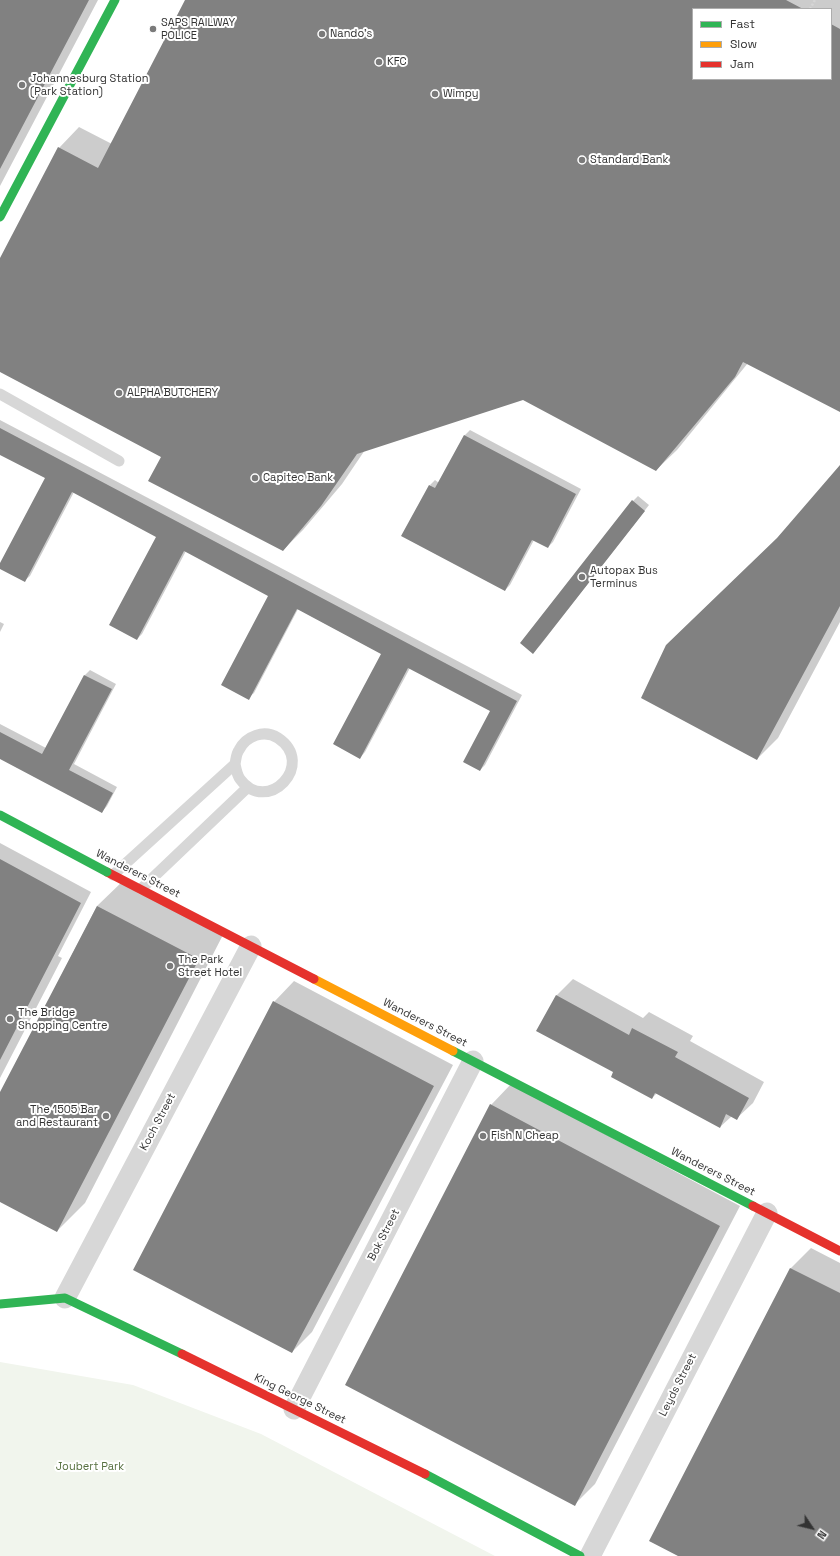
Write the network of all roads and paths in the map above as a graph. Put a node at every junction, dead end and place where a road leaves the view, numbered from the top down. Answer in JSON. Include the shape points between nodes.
{"nodes":[{"id":1,"x":115,"y":0,"type":"edge"},
{"id":2,"x":0,"y":217,"type":"edge"},
{"id":3,"x":0,"y":394,"type":"edge"},
{"id":4,"x":119,"y":461,"type":"dead end"},
{"id":5,"x":235,"y":764,"type":"junction"},
{"id":6,"x":248,"y":788,"type":"junction"},
{"id":7,"x":0,"y":815,"type":"edge"},
{"id":8,"x":110,"y":873,"type":"junction"},
{"id":9,"x":141,"y":889,"type":"junction"},
{"id":10,"x":251,"y":946,"type":"junction"},
{"id":11,"x":473,"y":1061,"type":"junction"},
{"id":12,"x":766,"y":1213,"type":"junction"},
{"id":13,"x":840,"y":1251,"type":"edge"},
{"id":14,"x":65,"y":1298,"type":"junction"},
{"id":15,"x":0,"y":1304,"type":"edge"},
{"id":16,"x":294,"y":1409,"type":"junction"},
{"id":17,"x":580,"y":1556,"type":"edge"},
{"id":18,"x":590,"y":1556,"type":"edge"}],
"edges":[{"from":1,"to":2,"type":"street"},
{"from":3,"to":4,"type":"lane","bridge":true},
{"from":5,"to":6,"type":"lane","via":[[239,778]]},
{"from":5,"to":6,"type":"lane","via":[[238,751],[246,740],[259,734],[273,735],[285,743],[292,755],[292,769],[286,782],[275,790],[262,792]]},
{"from":5,"to":8,"type":"lane"},
{"from":6,"to":9,"type":"lane"},
{"from":7,"to":8,"type":"street","name":"Wanderers Street","bridge":true},
{"from":8,"to":9,"type":"street","name":"Wanderers Street"},
{"from":9,"to":10,"type":"street","name":"Wanderers Street"},
{"from":10,"to":11,"type":"street","name":"Wanderers Street"},
{"from":10,"to":14,"type":"street","name":"Koch Street"},
{"from":11,"to":12,"type":"street","name":"Wanderers Street"},
{"from":11,"to":16,"type":"street","name":"Bok Street"},
{"from":12,"to":13,"type":"street","name":"Wanderers Street"},
{"from":12,"to":18,"type":"street","name":"Leyds Street"},
{"from":14,"to":15,"type":"street"},
{"from":14,"to":16,"type":"street","name":"King George Street"},
{"from":16,"to":17,"type":"street","name":"King George Street","via":[[445,1484]]}]}
